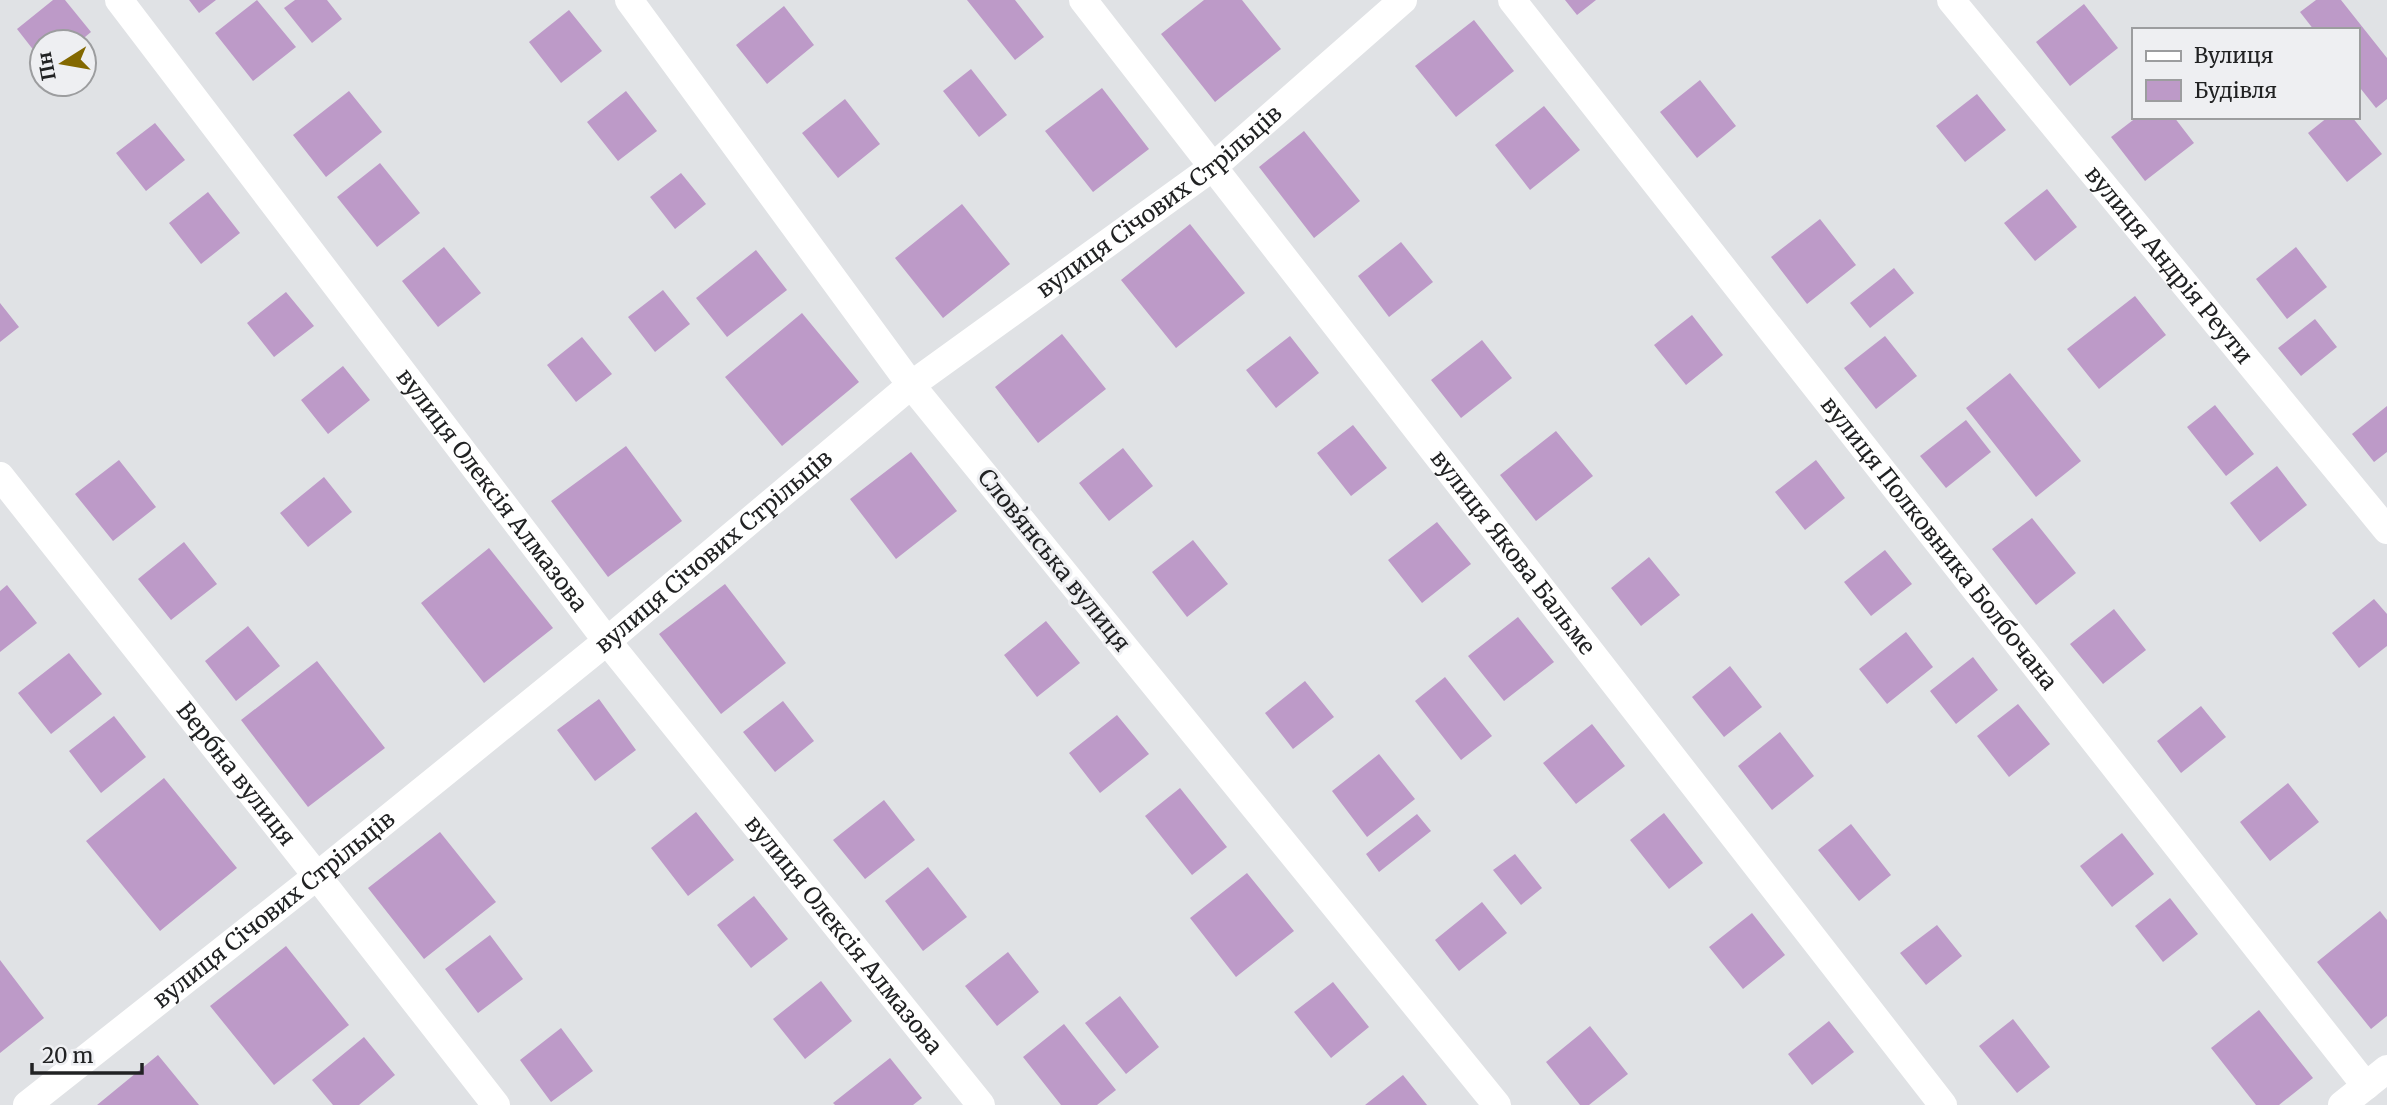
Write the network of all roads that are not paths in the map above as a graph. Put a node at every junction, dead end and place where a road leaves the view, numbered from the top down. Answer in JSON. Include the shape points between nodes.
{"nodes":[{"id":1,"x":119,"y":0,"type":"edge"},
{"id":2,"x":629,"y":0,"type":"edge"},
{"id":3,"x":1083,"y":0,"type":"edge"},
{"id":4,"x":1403,"y":0,"type":"edge"},
{"id":5,"x":1512,"y":0,"type":"edge"},
{"id":6,"x":1951,"y":0,"type":"edge"},
{"id":7,"x":1213,"y":167,"type":"junction"},
{"id":8,"x":911,"y":385,"type":"junction"},
{"id":9,"x":0,"y":476,"type":"edge"},
{"id":10,"x":2387,"y":530,"type":"edge"},
{"id":11,"x":607,"y":640,"type":"junction"},
{"id":12,"x":317,"y":876,"type":"junction"},
{"id":13,"x":2376,"y":1078,"type":"edge"},
{"id":14,"x":27,"y":1105,"type":"edge"},
{"id":15,"x":496,"y":1105,"type":"edge"},
{"id":16,"x":981,"y":1105,"type":"edge"},
{"id":17,"x":1497,"y":1105,"type":"edge"},
{"id":18,"x":1943,"y":1105,"type":"edge"},
{"id":19,"x":2342,"y":1105,"type":"edge"}],
"edges":[{"from":1,"to":11,"type":"street","name":"вулиця Олексія Алмазова"},
{"from":2,"to":8,"type":"street","name":"Словʼянська вулиця"},
{"from":3,"to":7,"type":"street","name":"вулиця Якова Бальме"},
{"from":4,"to":7,"type":"street","name":"вулиця Січових Стрільців"},
{"from":5,"to":13,"type":"street","name":"вулиця Полковника Болбочана"},
{"from":6,"to":10,"type":"street","name":"вулиця Андрія Реути"},
{"from":7,"to":8,"type":"street","name":"вулиця Січових Стрільців"},
{"from":7,"to":18,"type":"street","name":"вулиця Якова Бальме"},
{"from":8,"to":11,"type":"street","name":"вулиця Січових Стрільців"},
{"from":8,"to":17,"type":"street","name":"Словʼянська вулиця"},
{"from":9,"to":12,"type":"street","name":"Вербна вулиця"},
{"from":11,"to":12,"type":"street","name":"вулиця Січових Стрільців"},
{"from":11,"to":16,"type":"street","name":"вулиця Олексія Алмазова"},
{"from":12,"to":14,"type":"street","name":"вулиця Січових Стрільців"},
{"from":12,"to":15,"type":"street","name":"Вербна вулиця"},
{"from":13,"to":19,"type":"street"}]}
